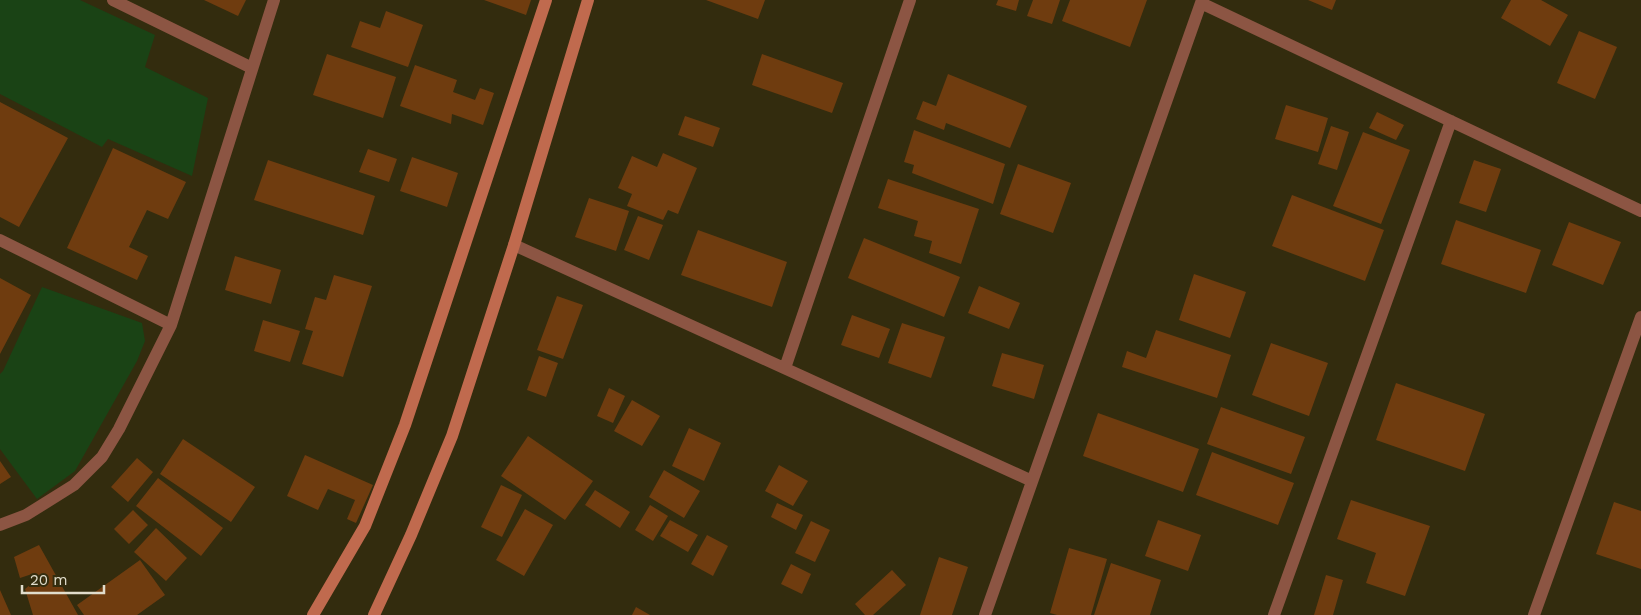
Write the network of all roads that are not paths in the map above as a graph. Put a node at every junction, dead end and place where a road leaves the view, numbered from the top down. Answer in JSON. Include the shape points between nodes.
{"nodes":[{"id":1,"x":113,"y":0,"type":"edge"},
{"id":2,"x":274,"y":0,"type":"edge"},
{"id":3,"x":546,"y":0,"type":"edge"},
{"id":4,"x":588,"y":0,"type":"edge"},
{"id":5,"x":910,"y":0,"type":"edge"},
{"id":6,"x":1202,"y":1,"type":"edge"},
{"id":7,"x":252,"y":68,"type":"junction"},
{"id":8,"x":1451,"y":121,"type":"junction"},
{"id":9,"x":1641,"y":211,"type":"edge"},
{"id":10,"x":0,"y":240,"type":"edge"},
{"id":11,"x":514,"y":245,"type":"junction"},
{"id":12,"x":1641,"y":318,"type":"edge"},
{"id":13,"x":171,"y":325,"type":"junction"},
{"id":14,"x":785,"y":368,"type":"junction"},
{"id":15,"x":1032,"y":481,"type":"junction"},
{"id":16,"x":0,"y":525,"type":"edge"},
{"id":17,"x":313,"y":615,"type":"edge"},
{"id":18,"x":374,"y":615,"type":"edge"},
{"id":19,"x":985,"y":615,"type":"edge"},
{"id":20,"x":1274,"y":615,"type":"edge"},
{"id":21,"x":1534,"y":615,"type":"edge"}],
"edges":[{"from":1,"to":7,"type":"street"},
{"from":2,"to":7,"type":"street"},
{"from":3,"to":17,"type":"street","via":[[405,425],[365,526]]},
{"from":4,"to":11,"type":"street"},
{"from":5,"to":14,"type":"street"},
{"from":6,"to":8,"type":"street"},
{"from":6,"to":15,"type":"street"},
{"from":7,"to":13,"type":"street"},
{"from":8,"to":9,"type":"street"},
{"from":8,"to":20,"type":"street"},
{"from":10,"to":13,"type":"street"},
{"from":11,"to":14,"type":"street"},
{"from":11,"to":18,"type":"street","via":[[452,436]]},
{"from":12,"to":21,"type":"street"},
{"from":13,"to":16,"type":"street","via":[[102,457],[74,485],[26,515]]},
{"from":14,"to":15,"type":"street"},
{"from":15,"to":19,"type":"street"}]}
